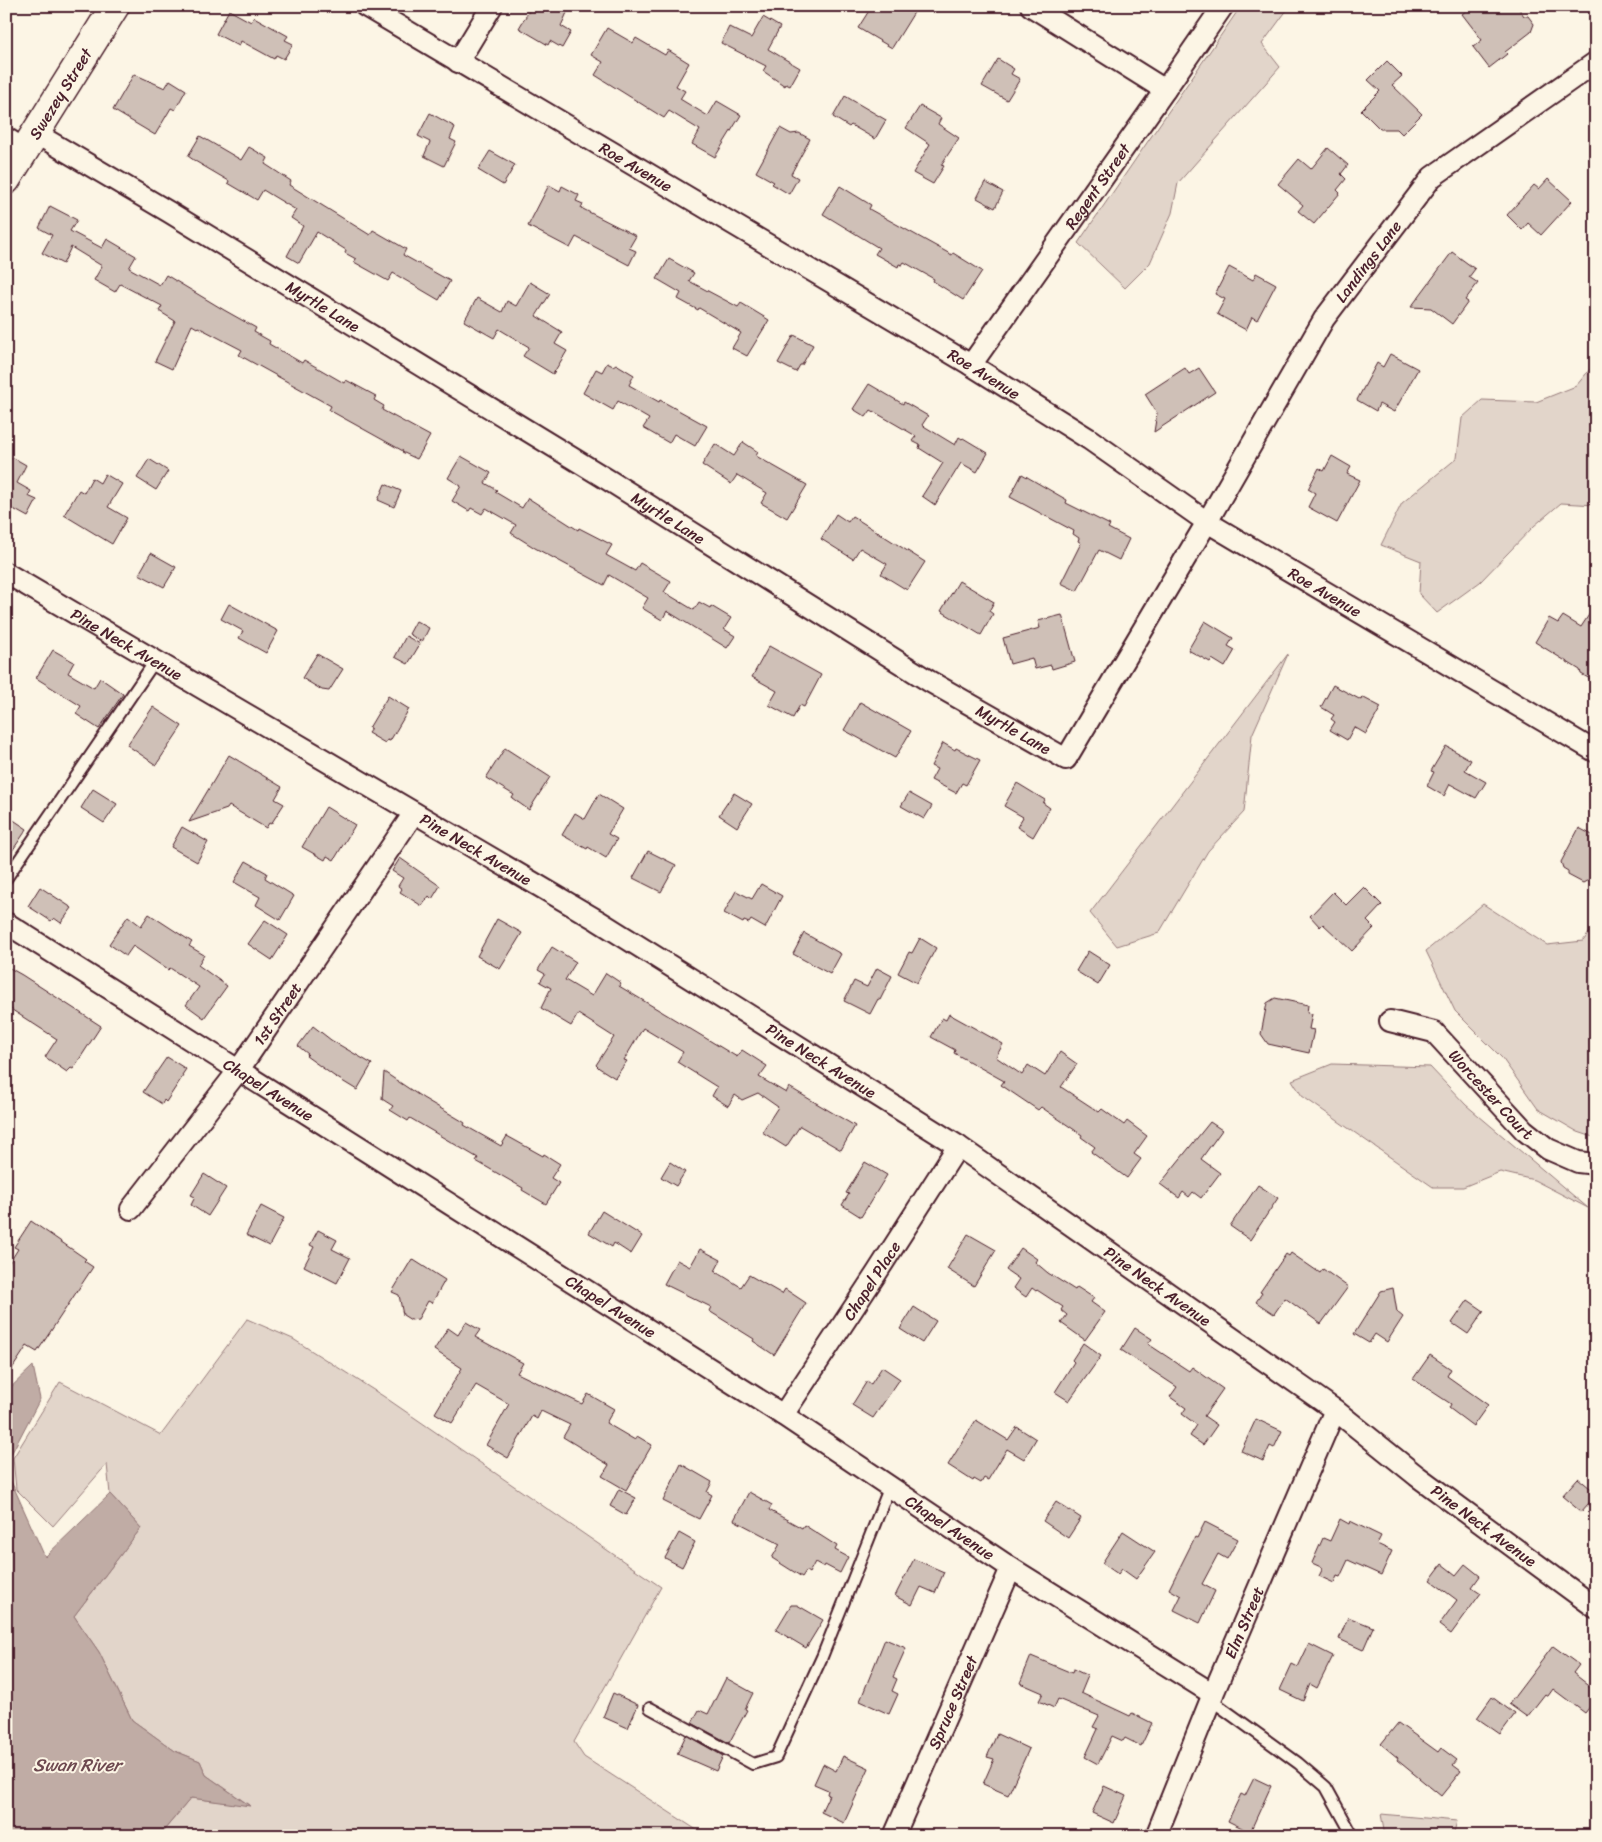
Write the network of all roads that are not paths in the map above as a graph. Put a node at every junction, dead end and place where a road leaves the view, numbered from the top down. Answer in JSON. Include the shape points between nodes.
{"nodes":[{"id":1,"x":115,"y":6,"type":"edge"},
{"id":2,"x":365,"y":6,"type":"edge"},
{"id":3,"x":492,"y":6,"type":"edge"},
{"id":4,"x":1032,"y":6,"type":"edge"},
{"id":5,"x":1223,"y":6,"type":"edge"},
{"id":6,"x":458,"y":62,"type":"junction"},
{"id":7,"x":1596,"y":62,"type":"edge"},
{"id":8,"x":1165,"y":90,"type":"junction"},
{"id":9,"x":22,"y":140,"type":"edge"},
{"id":10,"x":6,"y":180,"type":"edge"},
{"id":11,"x":971,"y":365,"type":"junction"},
{"id":12,"x":1207,"y":522,"type":"junction"},
{"id":13,"x":6,"y":573,"type":"edge"},
{"id":14,"x":155,"y":661,"type":"junction"},
{"id":15,"x":1596,"y":752,"type":"edge"},
{"id":16,"x":414,"y":813,"type":"junction"},
{"id":17,"x":6,"y":879,"type":"edge"},
{"id":18,"x":6,"y":923,"type":"edge"},
{"id":19,"x":1390,"y":1021,"type":"dead end"},
{"id":20,"x":238,"y":1071,"type":"junction"},
{"id":21,"x":958,"y":1146,"type":"junction"},
{"id":22,"x":1596,"y":1164,"type":"edge"},
{"id":23,"x":131,"y":1209,"type":"dead end"},
{"id":24,"x":1335,"y":1410,"type":"junction"},
{"id":25,"x":783,"y":1415,"type":"junction"},
{"id":26,"x":890,"y":1486,"type":"junction"},
{"id":27,"x":1011,"y":1568,"type":"junction"},
{"id":28,"x":1596,"y":1608,"type":"edge"},
{"id":29,"x":1212,"y":1697,"type":"junction"},
{"id":30,"x":650,"y":1708,"type":"dead end"},
{"id":31,"x":894,"y":1836,"type":"edge"},
{"id":32,"x":1156,"y":1836,"type":"edge"},
{"id":33,"x":1353,"y":1836,"type":"edge"}],
"edges":[{"from":1,"to":9,"type":"street","name":"Swezey Street"},
{"from":2,"to":6,"type":"street","name":"Roe Avenue"},
{"from":3,"to":6,"type":"street"},
{"from":4,"to":8,"type":"street"},
{"from":5,"to":8,"type":"street","name":"Regent Street"},
{"from":6,"to":11,"type":"street","name":"Roe Avenue"},
{"from":7,"to":12,"type":"street","name":"Landings Lane","via":[[1432,177],[1324,319]]},
{"from":8,"to":11,"type":"street","name":"Regent Street"},
{"from":9,"to":10,"type":"street","name":"Swezey Street"},
{"from":9,"to":12,"type":"street","name":"Myrtle Lane","via":[[178,217],[929,680],[1066,759]]},
{"from":11,"to":12,"type":"street","name":"Roe Avenue","via":[[1088,439]]},
{"from":12,"to":15,"type":"street","name":"Roe Avenue"},
{"from":13,"to":14,"type":"street","name":"Pine Neck Avenue"},
{"from":14,"to":16,"type":"street","name":"Pine Neck Avenue"},
{"from":14,"to":17,"type":"lane"},
{"from":16,"to":20,"type":"street","name":"1st Street"},
{"from":16,"to":21,"type":"street","name":"Pine Neck Avenue","via":[[597,920]]},
{"from":18,"to":20,"type":"street","name":"Chapel Avenue"},
{"from":19,"to":22,"type":"street","name":"Worcester Court","via":[[1434,1032],[1548,1149],[1578,1162]]},
{"from":20,"to":23,"type":"street","name":"1st Street"},
{"from":20,"to":25,"type":"street","name":"Chapel Avenue"},
{"from":21,"to":24,"type":"street","name":"Pine Neck Avenue"},
{"from":21,"to":25,"type":"street","name":"Chapel Place"},
{"from":24,"to":28,"type":"street","name":"Pine Neck Avenue","via":[[1417,1476]]},
{"from":24,"to":29,"type":"street","name":"Elm Street"},
{"from":25,"to":26,"type":"street","name":"Chapel Avenue"},
{"from":26,"to":27,"type":"street","name":"Chapel Avenue"},
{"from":26,"to":30,"type":"lane","via":[[822,1658],[776,1757],[752,1764]]},
{"from":27,"to":29,"type":"street","name":"Chapel Avenue"},
{"from":27,"to":31,"type":"street","name":"Spruce Street"},
{"from":29,"to":32,"type":"street","name":"Elm Street"},
{"from":29,"to":33,"type":"lane","via":[[1326,1787]]}]}
